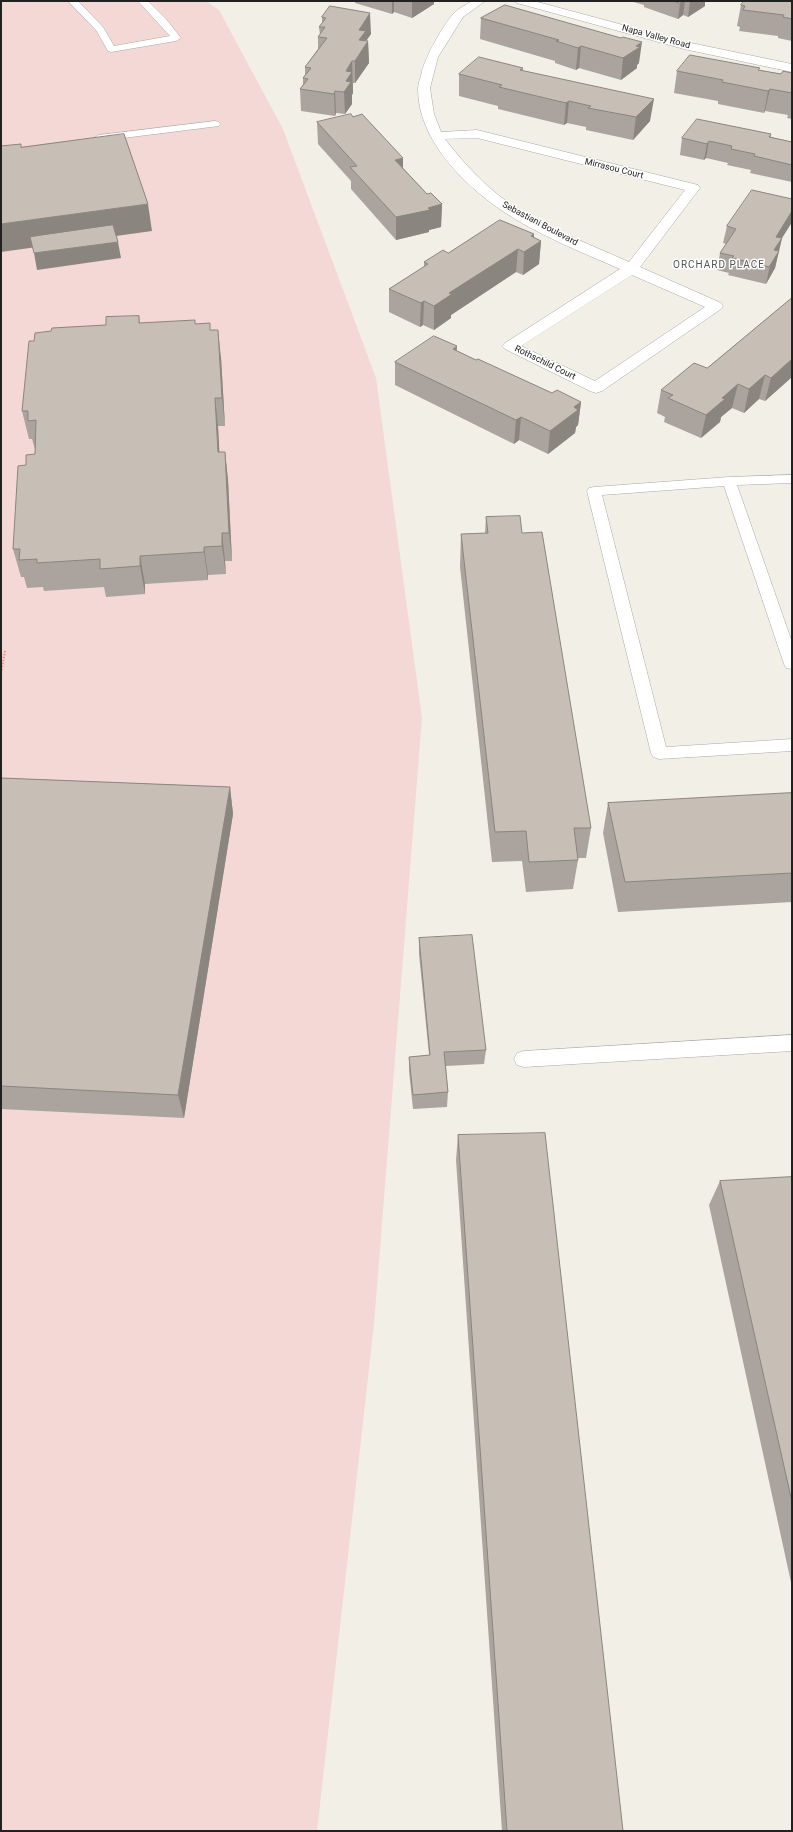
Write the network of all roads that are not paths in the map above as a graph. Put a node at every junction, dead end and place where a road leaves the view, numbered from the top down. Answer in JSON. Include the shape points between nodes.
{"nodes":[{"id":1,"x":73,"y":1,"type":"edge"},
{"id":2,"x":143,"y":1,"type":"edge"},
{"id":3,"x":479,"y":1,"type":"edge"},
{"id":4,"x":521,"y":1,"type":"edge"},
{"id":5,"x":792,"y":68,"type":"edge"},
{"id":6,"x":216,"y":124,"type":"dead end"},
{"id":7,"x":436,"y":136,"type":"junction"},
{"id":8,"x":92,"y":139,"type":"edge"},
{"id":9,"x":631,"y":269,"type":"junction"},
{"id":10,"x":792,"y":479,"type":"edge"},
{"id":11,"x":729,"y":481,"type":"junction"},
{"id":12,"x":792,"y":664,"type":"edge"},
{"id":13,"x":792,"y":745,"type":"edge"},
{"id":14,"x":792,"y":1043,"type":"edge"},
{"id":15,"x":524,"y":1058,"type":"dead end"}],
"edges":[{"from":1,"to":2,"type":"lane","via":[[100,29],[111,49],[176,38],[163,20]]},
{"from":3,"to":7,"type":"street","name":"Sebastiani Boulevard","via":[[459,15],[432,57],[424,88],[428,114]]},
{"from":4,"to":5,"type":"street","name":"Napa Valley Road","via":[[684,45]]},
{"from":6,"to":8,"type":"lane"},
{"from":7,"to":9,"type":"street","name":"Sebastiani Boulevard","via":[[478,185],[506,207],[559,236]]},
{"from":7,"to":9,"type":"street","name":"Mirrasou Court","via":[[477,134],[692,188]]},
{"from":9,"to":9,"type":"street","name":"Rothschild Court","via":[[524,338],[510,346],[596,388],[716,306]]},
{"from":10,"to":11,"type":"lane"},
{"from":11,"to":12,"type":"lane"},
{"from":11,"to":13,"type":"lane","via":[[594,491],[659,753]]},
{"from":14,"to":15,"type":"lane"}]}
